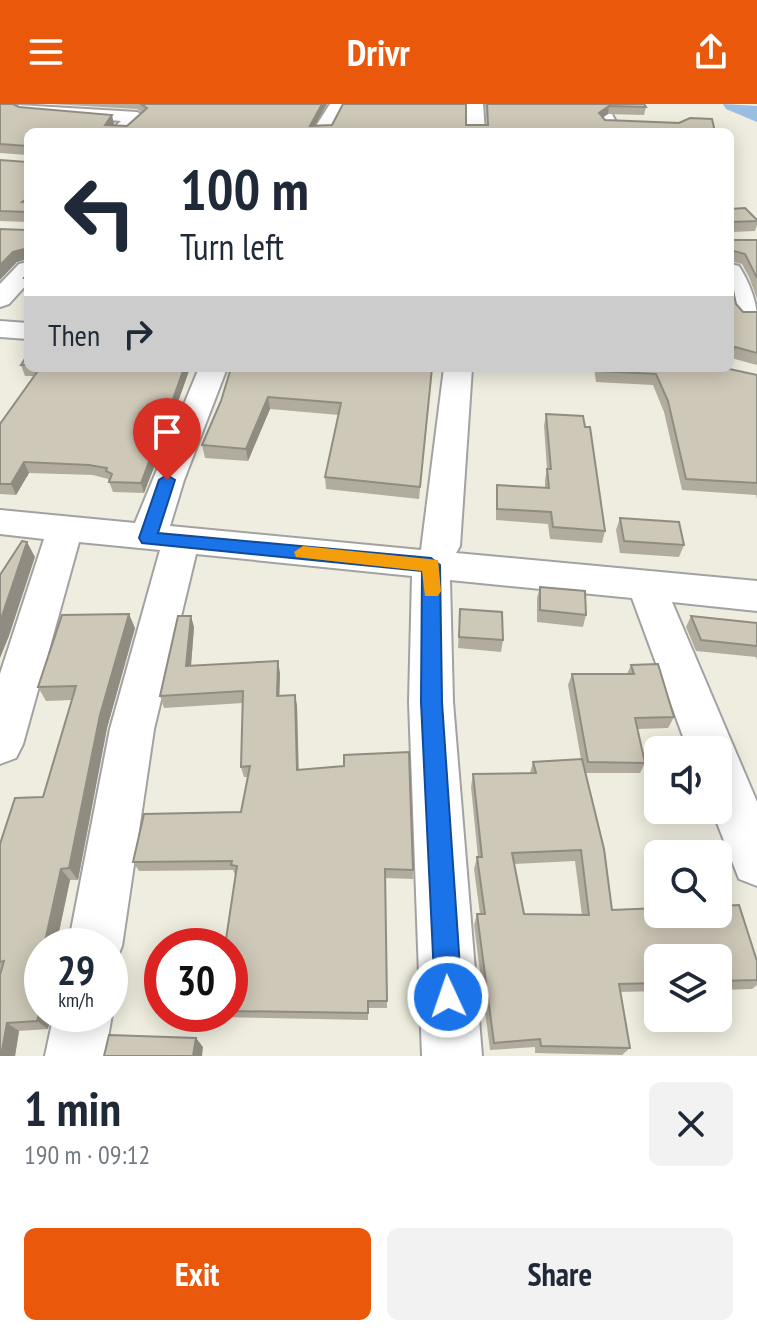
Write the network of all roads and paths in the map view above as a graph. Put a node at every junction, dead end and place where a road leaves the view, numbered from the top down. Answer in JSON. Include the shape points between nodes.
{"nodes":[{"id":1,"x":9,"y":104,"type":"edge"},
{"id":2,"x":338,"y":104,"type":"edge"},
{"id":3,"x":475,"y":104,"type":"edge"},
{"id":4,"x":597,"y":104,"type":"edge"},
{"id":5,"x":615,"y":125,"type":"edge"},
{"id":6,"x":123,"y":128,"type":"edge"},
{"id":7,"x":323,"y":128,"type":"edge"},
{"id":8,"x":476,"y":128,"type":"edge"},
{"id":9,"x":24,"y":273,"type":"edge"},
{"id":10,"x":734,"y":281,"type":"edge"},
{"id":11,"x":0,"y":299,"type":"edge"},
{"id":12,"x":748,"y":314,"type":"edge"},
{"id":13,"x":0,"y":329,"type":"edge"},
{"id":14,"x":24,"y":331,"type":"edge"},
{"id":15,"x":211,"y":372,"type":"edge"},
{"id":16,"x":458,"y":372,"type":"edge"},
{"id":17,"x":0,"y":522,"type":"edge"},
{"id":18,"x":65,"y":529,"type":"junction"},
{"id":19,"x":164,"y":539,"type":"junction"},
{"id":20,"x":431,"y":565,"type":"junction"},
{"id":21,"x":646,"y":585,"type":"junction"},
{"id":22,"x":757,"y":596,"type":"edge"},
{"id":23,"x":705,"y":736,"type":"edge"},
{"id":24,"x":0,"y":744,"type":"edge"},
{"id":25,"x":732,"y":800,"type":"edge"},
{"id":26,"x":757,"y":861,"type":"edge"},
{"id":27,"x":98,"y":928,"type":"edge"},
{"id":28,"x":80,"y":1032,"type":"edge"},
{"id":29,"x":75,"y":1056,"type":"edge"},
{"id":30,"x":452,"y":1056,"type":"edge"}],
"edges":[{"from":1,"to":6,"type":"street","via":[[137,117]]},
{"from":2,"to":7,"type":"street"},
{"from":3,"to":8,"type":"street"},
{"from":4,"to":5,"type":"street"},
{"from":9,"to":11,"type":"street"},
{"from":10,"to":12,"type":"street"},
{"from":13,"to":14,"type":"street"},
{"from":15,"to":19,"type":"street","via":[[167,480]]},
{"from":16,"to":20,"type":"street","via":[[442,546]]},
{"from":17,"to":18,"type":"street"},
{"from":18,"to":19,"type":"street"},
{"from":18,"to":24,"type":"street"},
{"from":19,"to":20,"type":"street"},
{"from":19,"to":27,"type":"street","via":[[172,583],[132,732]]},
{"from":20,"to":21,"type":"street"},
{"from":20,"to":30,"type":"street","via":[[431,702]]},
{"from":21,"to":22,"type":"street"},
{"from":21,"to":23,"type":"street"},
{"from":25,"to":26,"type":"street"},
{"from":28,"to":29,"type":"street"}]}
